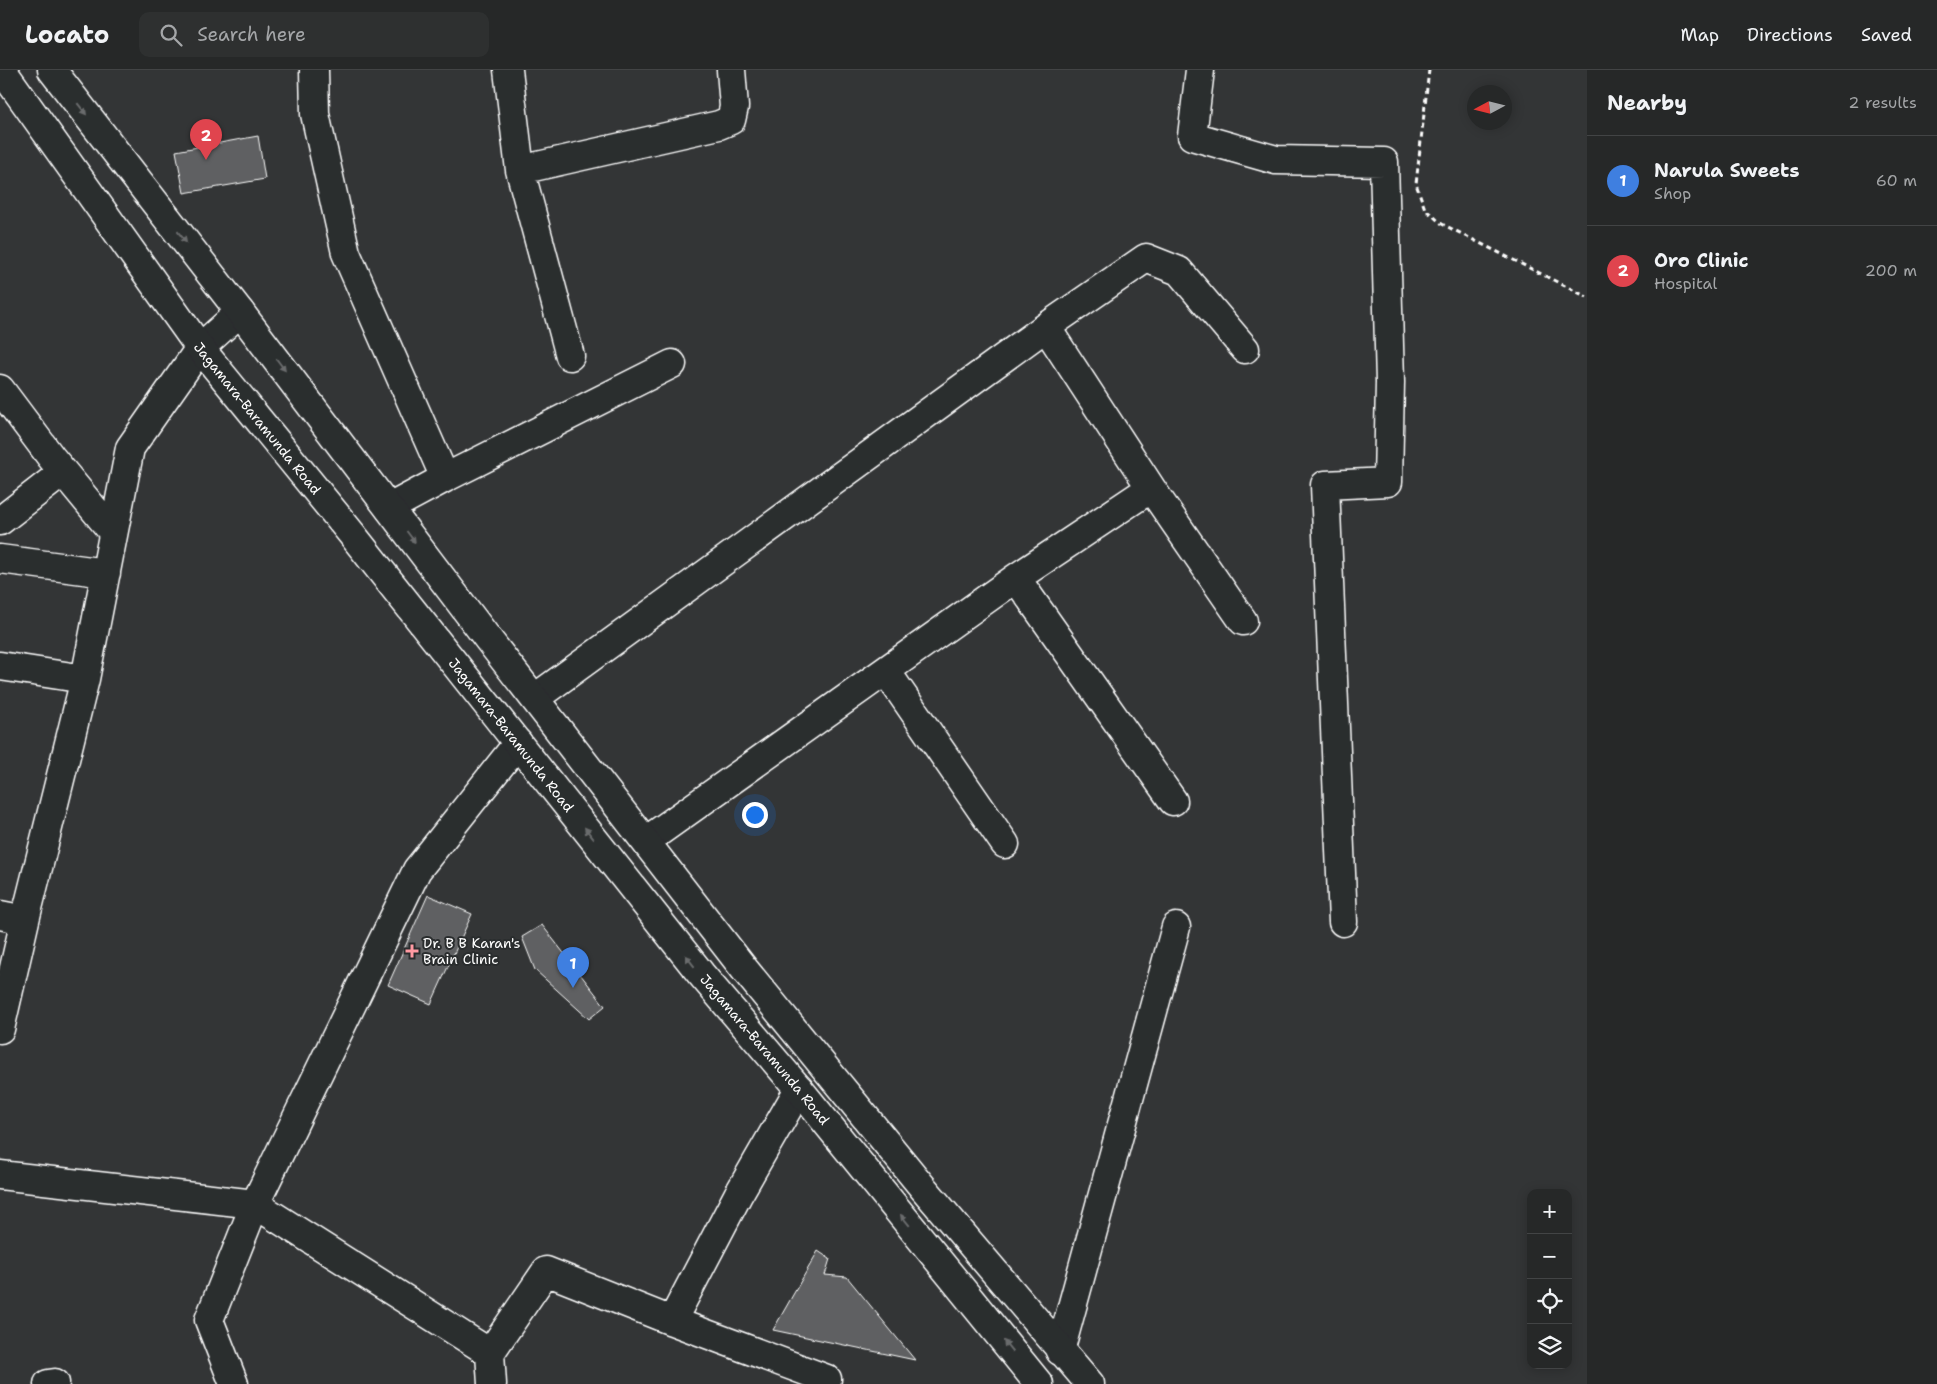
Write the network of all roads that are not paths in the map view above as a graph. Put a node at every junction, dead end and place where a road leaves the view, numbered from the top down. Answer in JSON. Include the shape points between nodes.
{"nodes":[{"id":1,"x":2,"y":70,"type":"edge"},
{"id":2,"x":52,"y":70,"type":"edge"},
{"id":3,"x":314,"y":70,"type":"edge"},
{"id":4,"x":508,"y":70,"type":"edge"},
{"id":5,"x":731,"y":70,"type":"edge"},
{"id":6,"x":1200,"y":70,"type":"edge"},
{"id":7,"x":520,"y":170,"type":"junction"},
{"id":8,"x":240,"y":312,"type":"junction"},
{"id":9,"x":1046,"y":327,"type":"junction"},
{"id":10,"x":200,"y":348,"type":"junction"},
{"id":11,"x":1245,"y":349,"type":"dead end"},
{"id":12,"x":570,"y":356,"type":"dead end"},
{"id":13,"x":672,"y":364,"type":"dead end"},
{"id":14,"x":0,"y":389,"type":"edge"},
{"id":15,"x":63,"y":472,"type":"junction"},
{"id":16,"x":445,"y":478,"type":"junction"},
{"id":17,"x":1151,"y":488,"type":"junction"},
{"id":18,"x":389,"y":508,"type":"junction"},
{"id":19,"x":0,"y":521,"type":"edge"},
{"id":20,"x":112,"y":531,"type":"junction"},
{"id":21,"x":0,"y":559,"type":"edge"},
{"id":22,"x":106,"y":573,"type":"junction"},
{"id":23,"x":1016,"y":578,"type":"junction"},
{"id":24,"x":1243,"y":621,"type":"dead end"},
{"id":25,"x":0,"y":666,"type":"edge"},
{"id":26,"x":886,"y":671,"type":"junction"},
{"id":27,"x":85,"y":679,"type":"junction"},
{"id":28,"x":534,"y":698,"type":"junction"},
{"id":29,"x":518,"y":743,"type":"junction"},
{"id":30,"x":1173,"y":801,"type":"dead end"},
{"id":31,"x":646,"y":841,"type":"junction"},
{"id":32,"x":1006,"y":844,"type":"dead end"},
{"id":33,"x":12,"y":918,"type":"edge"},
{"id":34,"x":1343,"y":922,"type":"dead end"},
{"id":35,"x":1176,"y":927,"type":"dead end"},
{"id":36,"x":0,"y":1029,"type":"edge"},
{"id":37,"x":799,"y":1088,"type":"junction"},
{"id":38,"x":0,"y":1175,"type":"edge"},
{"id":39,"x":255,"y":1204,"type":"junction"},
{"id":40,"x":672,"y":1321,"type":"junction"},
{"id":41,"x":1060,"y":1351,"type":"junction"},
{"id":42,"x":490,"y":1352,"type":"junction"},
{"id":43,"x":827,"y":1379,"type":"dead end"},
{"id":44,"x":234,"y":1384,"type":"edge"},
{"id":45,"x":492,"y":1384,"type":"edge"},
{"id":46,"x":1039,"y":1384,"type":"edge"},
{"id":47,"x":1090,"y":1384,"type":"edge"}],
"edges":[{"from":1,"to":10,"type":"street","name":"Jagamara-Baramunda Road"},
{"from":2,"to":8,"type":"street","one_way":true},
{"from":3,"to":16,"type":"street","via":[[314,114],[346,253]]},
{"from":4,"to":7,"type":"street"},
{"from":5,"to":7,"type":"street","via":[[734,106],[731,120],[719,126]]},
{"from":6,"to":34,"type":"street","via":[[1192,136],[1276,160],[1384,162],[1390,382],[1388,482],[1325,485]]},
{"from":7,"to":12,"type":"street"},
{"from":8,"to":10,"type":"street"},
{"from":8,"to":18,"type":"street","one_way":true},
{"from":9,"to":11,"type":"street","via":[[1146,258],[1179,271]]},
{"from":9,"to":17,"type":"street"},
{"from":9,"to":28,"type":"street"},
{"from":10,"to":20,"type":"street","via":[[130,448]]},
{"from":10,"to":29,"type":"street","name":"Jagamara-Baramunda Road"},
{"from":13,"to":16,"type":"street"},
{"from":14,"to":15,"type":"street"},
{"from":15,"to":19,"type":"street"},
{"from":15,"to":20,"type":"street"},
{"from":16,"to":18,"type":"street"},
{"from":17,"to":23,"type":"street"},
{"from":17,"to":24,"type":"street"},
{"from":18,"to":28,"type":"street","one_way":true},
{"from":20,"to":22,"type":"street"},
{"from":21,"to":22,"type":"street"},
{"from":22,"to":27,"type":"street"},
{"from":23,"to":26,"type":"street"},
{"from":23,"to":30,"type":"street"},
{"from":25,"to":27,"type":"street"},
{"from":26,"to":31,"type":"street"},
{"from":26,"to":32,"type":"street"},
{"from":27,"to":33,"type":"street"},
{"from":28,"to":31,"type":"street"},
{"from":37,"to":29,"type":"street","name":"Jagamara-Baramunda Road","one_way":true,"via":[[700,974]]},
{"from":29,"to":39,"type":"street","via":[[417,870]]},
{"from":31,"to":41,"type":"street","via":[[752,977]]},
{"from":33,"to":36,"type":"street"},
{"from":35,"to":41,"type":"street"},
{"from":37,"to":40,"type":"street"},
{"from":46,"to":37,"type":"street","name":"Jagamara-Baramunda Road","one_way":true},
{"from":38,"to":39,"type":"street"},
{"from":39,"to":42,"type":"street"},
{"from":39,"to":44,"type":"street","via":[[209,1320]]},
{"from":40,"to":42,"type":"street","via":[[546,1271]]},
{"from":40,"to":43,"type":"street"},
{"from":41,"to":47,"type":"street"},
{"from":42,"to":45,"type":"street"}]}
